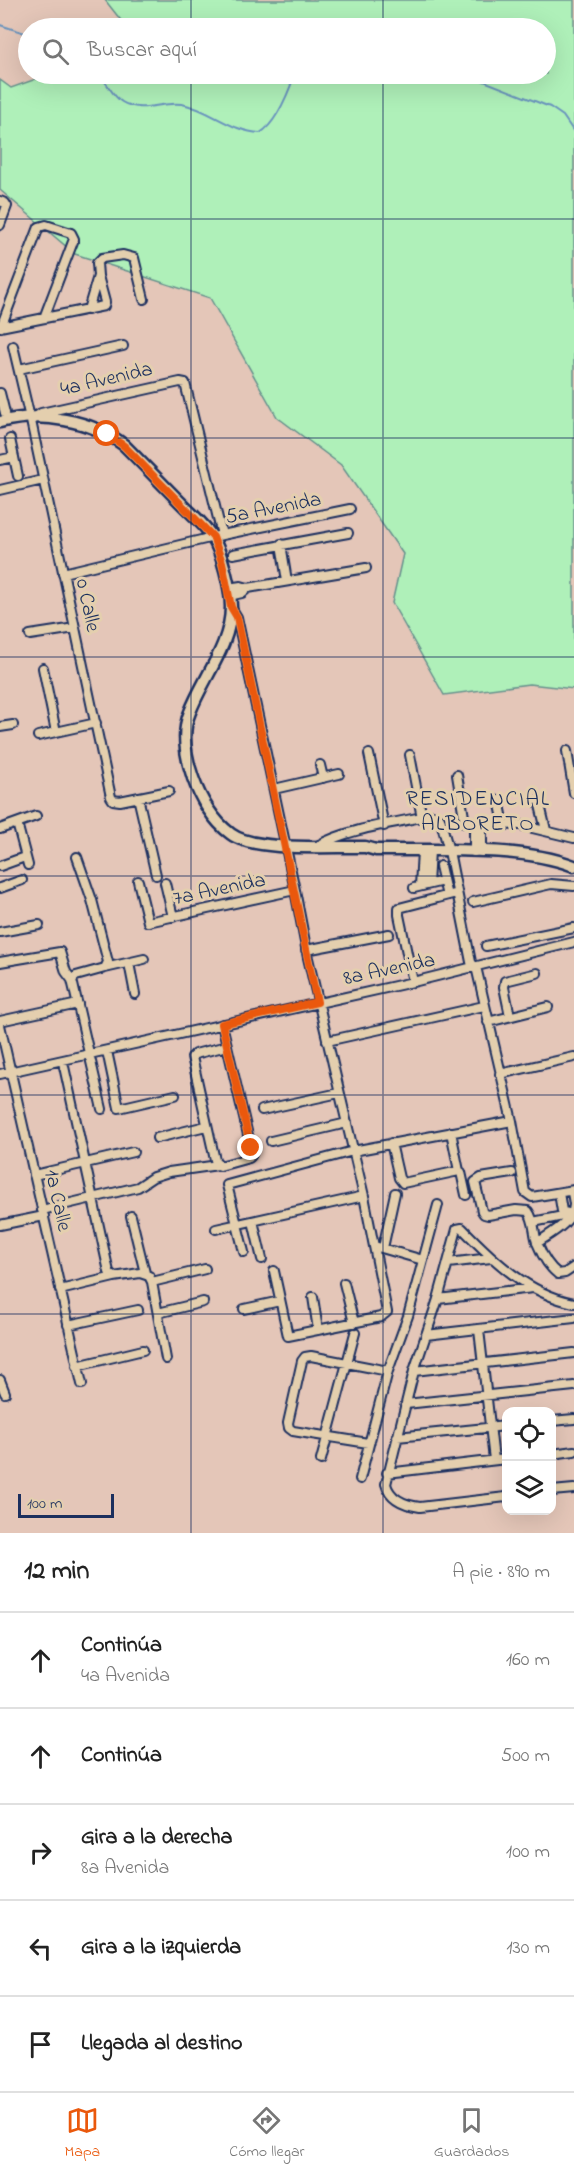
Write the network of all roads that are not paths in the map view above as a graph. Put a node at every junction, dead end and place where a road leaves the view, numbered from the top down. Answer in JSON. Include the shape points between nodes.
{"nodes":[{"id":1,"x":0,"y":201,"type":"edge"},
{"id":2,"x":0,"y":225,"type":"edge"},
{"id":3,"x":98,"y":276,"type":"junction"},
{"id":4,"x":144,"y":299,"type":"dead end"},
{"id":5,"x":88,"y":310,"type":"junction"},
{"id":6,"x":44,"y":318,"type":"junction"},
{"id":7,"x":1,"y":327,"type":"edge"},
{"id":8,"x":13,"y":346,"type":"dead end"},
{"id":9,"x":123,"y":346,"type":"dead end"},
{"id":10,"x":19,"y":369,"type":"junction"},
{"id":11,"x":0,"y":393,"type":"edge"},
{"id":12,"x":2,"y":418,"type":"edge"},
{"id":13,"x":33,"y":419,"type":"junction"},
{"id":14,"x":0,"y":429,"type":"edge"},
{"id":15,"x":10,"y":439,"type":"dead end"},
{"id":16,"x":14,"y":457,"type":"junction"},
{"id":17,"x":0,"y":460,"type":"edge"},
{"id":18,"x":18,"y":476,"type":"dead end"},
{"id":19,"x":43,"y":480,"type":"junction"},
{"id":20,"x":0,"y":490,"type":"edge"},
{"id":21,"x":350,"y":509,"type":"dead end"},
{"id":22,"x":348,"y":533,"type":"dead end"},
{"id":23,"x":218,"y":536,"type":"junction"},
{"id":24,"x":281,"y":544,"type":"junction"},
{"id":25,"x":233,"y":554,"type":"dead end"},
{"id":26,"x":366,"y":568,"type":"dead end"},
{"id":27,"x":63,"y":573,"type":"junction"},
{"id":28,"x":287,"y":581,"type":"junction"},
{"id":29,"x":229,"y":592,"type":"junction"},
{"id":30,"x":231,"y":607,"type":"junction"},
{"id":31,"x":75,"y":628,"type":"junction"},
{"id":32,"x":30,"y":635,"type":"dead end"},
{"id":33,"x":43,"y":668,"type":"dead end"},
{"id":34,"x":96,"y":723,"type":"junction"},
{"id":35,"x":13,"y":724,"type":"dead end"},
{"id":36,"x":0,"y":727,"type":"edge"},
{"id":37,"x":56,"y":732,"type":"junction"},
{"id":38,"x":38,"y":736,"type":"dead end"},
{"id":39,"x":567,"y":751,"type":"dead end"},
{"id":40,"x":369,"y":754,"type":"dead end"},
{"id":41,"x":410,"y":755,"type":"dead end"},
{"id":42,"x":320,"y":765,"type":"dead end"},
{"id":43,"x":339,"y":774,"type":"dead end"},
{"id":44,"x":457,"y":775,"type":"dead end"},
{"id":45,"x":323,"y":778,"type":"junction"},
{"id":46,"x":274,"y":789,"type":"junction"},
{"id":47,"x":169,"y":791,"type":"dead end"},
{"id":48,"x":574,"y":793,"type":"edge"},
{"id":49,"x":138,"y":797,"type":"junction"},
{"id":50,"x":499,"y":801,"type":"dead end"},
{"id":51,"x":539,"y":801,"type":"dead end"},
{"id":52,"x":36,"y":816,"type":"dead end"},
{"id":53,"x":422,"y":818,"type":"junction"},
{"id":54,"x":17,"y":823,"type":"junction"},
{"id":55,"x":478,"y":823,"type":"junction"},
{"id":56,"x":504,"y":824,"type":"junction"},
{"id":57,"x":384,"y":826,"type":"junction"},
{"id":58,"x":0,"y":829,"type":"edge"},
{"id":59,"x":546,"y":830,"type":"junction"},
{"id":60,"x":574,"y":838,"type":"edge"},
{"id":61,"x":317,"y":846,"type":"junction"},
{"id":62,"x":286,"y":847,"type":"junction"},
{"id":63,"x":302,"y":848,"type":"junction"},
{"id":64,"x":376,"y":850,"type":"junction"},
{"id":65,"x":426,"y":851,"type":"junction"},
{"id":66,"x":449,"y":851,"type":"junction"},
{"id":67,"x":478,"y":852,"type":"junction"},
{"id":68,"x":77,"y":857,"type":"dead end"},
{"id":69,"x":22,"y":858,"type":"dead end"},
{"id":70,"x":28,"y":865,"type":"dead end"},
{"id":71,"x":0,"y":866,"type":"edge"},
{"id":72,"x":440,"y":866,"type":"dead end"},
{"id":73,"x":574,"y":866,"type":"edge"},
{"id":74,"x":156,"y":875,"type":"dead end"},
{"id":75,"x":22,"y":879,"type":"dead end"},
{"id":76,"x":138,"y":881,"type":"dead end"},
{"id":77,"x":443,"y":881,"type":"junction"},
{"id":78,"x":165,"y":883,"type":"dead end"},
{"id":79,"x":574,"y":886,"type":"edge"},
{"id":80,"x":0,"y":888,"type":"edge"},
{"id":81,"x":295,"y":890,"type":"junction"},
{"id":82,"x":446,"y":892,"type":"dead end"},
{"id":83,"x":457,"y":893,"type":"junction"},
{"id":84,"x":473,"y":902,"type":"dead end"},
{"id":85,"x":172,"y":917,"type":"junction"},
{"id":86,"x":39,"y":926,"type":"dead end"},
{"id":87,"x":574,"y":928,"type":"edge"},
{"id":88,"x":0,"y":932,"type":"edge"},
{"id":89,"x":389,"y":934,"type":"dead end"},
{"id":90,"x":574,"y":942,"type":"edge"},
{"id":91,"x":486,"y":946,"type":"dead end"},
{"id":92,"x":306,"y":950,"type":"junction"},
{"id":93,"x":144,"y":960,"type":"dead end"},
{"id":94,"x":0,"y":962,"type":"edge"},
{"id":95,"x":129,"y":963,"type":"junction"},
{"id":96,"x":474,"y":967,"type":"junction"},
{"id":97,"x":105,"y":968,"type":"junction"},
{"id":98,"x":537,"y":973,"type":"dead end"},
{"id":99,"x":72,"y":980,"type":"junction"},
{"id":100,"x":413,"y":982,"type":"junction"},
{"id":101,"x":135,"y":994,"type":"dead end"},
{"id":102,"x":317,"y":1002,"type":"junction"},
{"id":103,"x":78,"y":1004,"type":"junction"},
{"id":104,"x":484,"y":1006,"type":"junction"},
{"id":105,"x":548,"y":1007,"type":"dead end"},
{"id":106,"x":510,"y":1016,"type":"junction"},
{"id":107,"x":488,"y":1022,"type":"junction"},
{"id":108,"x":0,"y":1023,"type":"edge"},
{"id":109,"x":222,"y":1024,"type":"junction"},
{"id":110,"x":327,"y":1041,"type":"junction"},
{"id":111,"x":227,"y":1046,"type":"junction"},
{"id":112,"x":107,"y":1051,"type":"junction"},
{"id":113,"x":3,"y":1052,"type":"edge"},
{"id":114,"x":90,"y":1055,"type":"junction"},
{"id":115,"x":574,"y":1057,"type":"edge"},
{"id":116,"x":63,"y":1062,"type":"junction"},
{"id":117,"x":10,"y":1072,"type":"junction"},
{"id":118,"x":0,"y":1074,"type":"edge"},
{"id":119,"x":500,"y":1074,"type":"junction"},
{"id":120,"x":339,"y":1093,"type":"junction"},
{"id":121,"x":175,"y":1095,"type":"dead end"},
{"id":122,"x":102,"y":1109,"type":"dead end"},
{"id":123,"x":262,"y":1110,"type":"dead end"},
{"id":124,"x":512,"y":1121,"type":"junction"},
{"id":125,"x":347,"y":1123,"type":"junction"},
{"id":126,"x":207,"y":1126,"type":"junction"},
{"id":127,"x":451,"y":1132,"type":"junction"},
{"id":128,"x":157,"y":1138,"type":"dead end"},
{"id":129,"x":271,"y":1141,"type":"dead end"},
{"id":130,"x":391,"y":1143,"type":"junction"},
{"id":131,"x":353,"y":1150,"type":"junction"},
{"id":132,"x":133,"y":1152,"type":"dead end"},
{"id":133,"x":85,"y":1163,"type":"junction"},
{"id":134,"x":218,"y":1165,"type":"junction"},
{"id":135,"x":459,"y":1171,"type":"junction"},
{"id":136,"x":512,"y":1173,"type":"dead end"},
{"id":137,"x":34,"y":1175,"type":"junction"},
{"id":138,"x":573,"y":1190,"type":"edge"},
{"id":139,"x":395,"y":1193,"type":"dead end"},
{"id":140,"x":559,"y":1193,"type":"junction"},
{"id":141,"x":466,"y":1195,"type":"dead end"},
{"id":142,"x":364,"y":1196,"type":"junction"},
{"id":143,"x":92,"y":1198,"type":"junction"},
{"id":144,"x":438,"y":1205,"type":"dead end"},
{"id":145,"x":43,"y":1213,"type":"junction"},
{"id":146,"x":572,"y":1214,"type":"edge"},
{"id":147,"x":131,"y":1216,"type":"dead end"},
{"id":148,"x":253,"y":1221,"type":"junction"},
{"id":149,"x":533,"y":1222,"type":"junction"},
{"id":150,"x":0,"y":1225,"type":"edge"},
{"id":151,"x":236,"y":1225,"type":"junction"},
{"id":152,"x":216,"y":1229,"type":"dead end"},
{"id":153,"x":537,"y":1243,"type":"junction"},
{"id":154,"x":379,"y":1248,"type":"junction"},
{"id":155,"x":244,"y":1252,"type":"dead end"},
{"id":156,"x":491,"y":1258,"type":"junction"},
{"id":157,"x":262,"y":1259,"type":"dead end"},
{"id":158,"x":423,"y":1260,"type":"junction"},
{"id":159,"x":448,"y":1263,"type":"junction"},
{"id":160,"x":574,"y":1267,"type":"edge"},
{"id":161,"x":205,"y":1269,"type":"dead end"},
{"id":162,"x":274,"y":1271,"type":"dead end"},
{"id":163,"x":145,"y":1273,"type":"junction"},
{"id":164,"x":114,"y":1277,"type":"junction"},
{"id":165,"x":152,"y":1282,"type":"junction"},
{"id":166,"x":344,"y":1283,"type":"dead end"},
{"id":167,"x":533,"y":1288,"type":"junction"},
{"id":168,"x":60,"y":1290,"type":"junction"},
{"id":169,"x":313,"y":1297,"type":"dead end"},
{"id":170,"x":438,"y":1299,"type":"junction"},
{"id":171,"x":280,"y":1301,"type":"junction"},
{"id":172,"x":203,"y":1302,"type":"dead end"},
{"id":173,"x":574,"y":1303,"type":"edge"},
{"id":174,"x":244,"y":1309,"type":"dead end"},
{"id":175,"x":138,"y":1310,"type":"dead end"},
{"id":176,"x":158,"y":1313,"type":"junction"},
{"id":177,"x":574,"y":1318,"type":"edge"},
{"id":178,"x":354,"y":1323,"type":"junction"},
{"id":179,"x":68,"y":1325,"type":"junction"},
{"id":180,"x":318,"y":1330,"type":"junction"},
{"id":181,"x":479,"y":1330,"type":"junction"},
{"id":182,"x":355,"y":1334,"type":"dead end"},
{"id":183,"x":426,"y":1335,"type":"junction"},
{"id":184,"x":143,"y":1350,"type":"dead end"},
{"id":185,"x":574,"y":1353,"type":"edge"},
{"id":186,"x":166,"y":1359,"type":"dead end"},
{"id":187,"x":346,"y":1362,"type":"junction"},
{"id":188,"x":483,"y":1363,"type":"junction"},
{"id":189,"x":78,"y":1366,"type":"junction"},
{"id":190,"x":388,"y":1371,"type":"junction"},
{"id":191,"x":414,"y":1371,"type":"junction"},
{"id":192,"x":0,"y":1380,"type":"edge"},
{"id":193,"x":82,"y":1384,"type":"dead end"},
{"id":194,"x":574,"y":1386,"type":"edge"},
{"id":195,"x":5,"y":1393,"type":"dead end"},
{"id":196,"x":486,"y":1396,"type":"junction"},
{"id":197,"x":406,"y":1404,"type":"junction"},
{"id":198,"x":574,"y":1419,"type":"edge"},
{"id":199,"x":556,"y":1421,"type":"edge"},
{"id":200,"x":502,"y":1426,"type":"edge"},
{"id":201,"x":490,"y":1427,"type":"junction"},
{"id":202,"x":328,"y":1435,"type":"junction"},
{"id":203,"x":397,"y":1437,"type":"junction"},
{"id":204,"x":368,"y":1443,"type":"junction"},
{"id":205,"x":574,"y":1451,"type":"edge"},
{"id":206,"x":556,"y":1453,"type":"edge"},
{"id":207,"x":502,"y":1459,"type":"edge"},
{"id":208,"x":321,"y":1460,"type":"dead end"},
{"id":209,"x":494,"y":1460,"type":"junction"},
{"id":210,"x":387,"y":1473,"type":"junction"},
{"id":211,"x":360,"y":1479,"type":"dead end"},
{"id":212,"x":574,"y":1489,"type":"edge"},
{"id":213,"x":556,"y":1491,"type":"edge"},
{"id":214,"x":502,"y":1498,"type":"edge"}],
"edges":[{"from":1,"to":2,"type":"street","via":[[7,206]]},
{"from":3,"to":4,"type":"street","via":[[97,263],[102,258],[134,258]]},
{"from":3,"to":5,"type":"street"},
{"from":3,"to":5,"type":"street","via":[[105,305]]},
{"from":5,"to":6,"type":"street"},
{"from":6,"to":7,"type":"street"},
{"from":6,"to":7,"type":"street","via":[[74,239],[71,233],[44,225],[39,227]]},
{"from":8,"to":10,"type":"street","name":"0 Calle"},
{"from":9,"to":10,"type":"street"},
{"from":10,"to":13,"type":"street","name":"0 Calle"},
{"from":11,"to":12,"type":"street"},
{"from":12,"to":13,"type":"main road","name":"4a Avenida"},
{"from":13,"to":14,"type":"main road","name":"4a Avenida"},
{"from":13,"to":19,"type":"street","name":"0 Calle"},
{"from":13,"to":23,"type":"main road","name":"4a Avenida","via":[[76,423],[116,439]]},
{"from":13,"to":23,"type":"street","name":"4a Avenida","via":[[41,413],[186,383]]},
{"from":15,"to":16,"type":"street"},
{"from":16,"to":17,"type":"street"},
{"from":16,"to":18,"type":"street"},
{"from":19,"to":20,"type":"street"},
{"from":19,"to":27,"type":"street","name":"0 Calle"},
{"from":21,"to":23,"type":"street","name":"5a Avenida"},
{"from":22,"to":24,"type":"street"},
{"from":23,"to":27,"type":"street","name":"5a Avenida"},
{"from":23,"to":29,"type":"main road"},
{"from":24,"to":25,"type":"street"},
{"from":24,"to":28,"type":"street"},
{"from":26,"to":28,"type":"street"},
{"from":27,"to":31,"type":"street","name":"0 Calle"},
{"from":28,"to":29,"type":"street","via":[[241,586]]},
{"from":29,"to":30,"type":"main road"},
{"from":30,"to":46,"type":"street","via":[[237,617]]},
{"from":30,"to":62,"type":"main road","via":[[220,651],[185,725],[190,768],[208,808],[230,834],[249,842]]},
{"from":31,"to":32,"type":"street"},
{"from":31,"to":34,"type":"street","name":"0 Calle"},
{"from":33,"to":37,"type":"street"},
{"from":34,"to":37,"type":"street"},
{"from":34,"to":49,"type":"street","name":"0 Calle","via":[[111,797],[115,801]]},
{"from":35,"to":36,"type":"street"},
{"from":37,"to":38,"type":"street"},
{"from":39,"to":48,"type":"street"},
{"from":40,"to":57,"type":"street"},
{"from":41,"to":53,"type":"street"},
{"from":42,"to":45,"type":"street"},
{"from":43,"to":45,"type":"street"},
{"from":44,"to":55,"type":"street","via":[[465,824]]},
{"from":45,"to":46,"type":"street"},
{"from":46,"to":62,"type":"street"},
{"from":47,"to":49,"type":"street"},
{"from":49,"to":74,"type":"street"},
{"from":50,"to":56,"type":"street"},
{"from":51,"to":59,"type":"street"},
{"from":52,"to":54,"type":"street"},
{"from":53,"to":57,"type":"street"},
{"from":53,"to":66,"type":"street","via":[[440,818]]},
{"from":54,"to":58,"type":"street"},
{"from":54,"to":70,"type":"street"},
{"from":55,"to":56,"type":"street"},
{"from":55,"to":67,"type":"street"},
{"from":56,"to":59,"type":"street"},
{"from":57,"to":61,"type":"street","via":[[332,838]]},
{"from":59,"to":60,"type":"street"},
{"from":61,"to":63,"type":"main road"},
{"from":61,"to":64,"type":"main road"},
{"from":62,"to":63,"type":"main road"},
{"from":62,"to":81,"type":"street"},
{"from":63,"to":64,"type":"main road","via":[[365,854]]},
{"from":64,"to":65,"type":"main road"},
{"from":65,"to":66,"type":"main road"},
{"from":65,"to":77,"type":"street","via":[[421,886]]},
{"from":66,"to":67,"type":"main road"},
{"from":66,"to":83,"type":"street"},
{"from":67,"to":73,"type":"main road","via":[[528,855]]},
{"from":68,"to":97,"type":"street","via":[[103,940],[108,962]]},
{"from":69,"to":71,"type":"street"},
{"from":72,"to":77,"type":"street"},
{"from":75,"to":80,"type":"street"},
{"from":76,"to":85,"type":"street","name":"7a Avenida","via":[[146,918],[150,922]]},
{"from":77,"to":82,"type":"street"},
{"from":78,"to":85,"type":"street"},
{"from":79,"to":84,"type":"street","via":[[551,884]]},
{"from":81,"to":85,"type":"street","name":"7a Avenida"},
{"from":81,"to":92,"type":"street"},
{"from":83,"to":96,"type":"street"},
{"from":83,"to":100,"type":"street","via":[[399,908]]},
{"from":86,"to":88,"type":"street"},
{"from":87,"to":91,"type":"street"},
{"from":89,"to":92,"type":"street"},
{"from":90,"to":96,"type":"street","name":"8a Avenida"},
{"from":92,"to":102,"type":"street"},
{"from":93,"to":95,"type":"street"},
{"from":94,"to":99,"type":"street","via":[[60,952]]},
{"from":95,"to":97,"type":"street"},
{"from":95,"to":101,"type":"street"},
{"from":96,"to":100,"type":"street","name":"8a Avenida"},
{"from":96,"to":104,"type":"street"},
{"from":97,"to":99,"type":"street"},
{"from":98,"to":106,"type":"street","via":[[505,981]]},
{"from":99,"to":103,"type":"street"},
{"from":100,"to":102,"type":"street","name":"8a Avenida"},
{"from":102,"to":109,"type":"street","name":"8a Avenida"},
{"from":102,"to":110,"type":"street"},
{"from":103,"to":108,"type":"street"},
{"from":103,"to":114,"type":"street"},
{"from":104,"to":107,"type":"street"},
{"from":104,"to":110,"type":"street"},
{"from":105,"to":106,"type":"street"},
{"from":106,"to":107,"type":"street"},
{"from":107,"to":119,"type":"street"},
{"from":108,"to":113,"type":"street","name":"1a Calle"},
{"from":109,"to":111,"type":"street"},
{"from":109,"to":112,"type":"street","name":"8a Avenida"},
{"from":110,"to":120,"type":"street"},
{"from":111,"to":126,"type":"street","via":[[192,1057]]},
{"from":111,"to":134,"type":"street","via":[[252,1154]]},
{"from":112,"to":114,"type":"street","name":"8a Avenida"},
{"from":112,"to":121,"type":"street","via":[[119,1108]]},
{"from":113,"to":117,"type":"street","name":"1a Calle"},
{"from":114,"to":116,"type":"street","name":"8a Avenida"},
{"from":114,"to":122,"type":"street"},
{"from":115,"to":119,"type":"street"},
{"from":116,"to":117,"type":"street","name":"8a Avenida"},
{"from":116,"to":133,"type":"street"},
{"from":117,"to":118,"type":"street","name":"8a Avenida"},
{"from":117,"to":137,"type":"street","name":"1a Calle"},
{"from":119,"to":124,"type":"street"},
{"from":120,"to":123,"type":"street"},
{"from":120,"to":125,"type":"street"},
{"from":124,"to":127,"type":"street"},
{"from":124,"to":140,"type":"street","via":[[525,1192],[532,1197]]},
{"from":125,"to":129,"type":"street"},
{"from":125,"to":131,"type":"street"},
{"from":126,"to":128,"type":"street"},
{"from":126,"to":134,"type":"street"},
{"from":127,"to":130,"type":"street"},
{"from":127,"to":135,"type":"street"},
{"from":130,"to":131,"type":"street"},
{"from":130,"to":135,"type":"street","via":[[403,1183]]},
{"from":131,"to":142,"type":"street"},
{"from":131,"to":151,"type":"street","via":[[227,1185]]},
{"from":132,"to":133,"type":"street"},
{"from":133,"to":137,"type":"street"},
{"from":133,"to":143,"type":"street"},
{"from":134,"to":143,"type":"street","via":[[169,1172],[138,1187]]},
{"from":135,"to":141,"type":"street"},
{"from":136,"to":149,"type":"street","via":[[475,1182],[482,1211],[488,1215],[528,1211]]},
{"from":137,"to":145,"type":"street","name":"1a Calle"},
{"from":138,"to":140,"type":"street"},
{"from":138,"to":146,"type":"street"},
{"from":139,"to":154,"type":"street"},
{"from":140,"to":146,"type":"street","via":[[562,1211]]},
{"from":142,"to":148,"type":"street"},
{"from":142,"to":154,"type":"street"},
{"from":143,"to":145,"type":"street"},
{"from":143,"to":164,"type":"street","via":[[107,1266]]},
{"from":144,"to":158,"type":"street"},
{"from":145,"to":150,"type":"street"},
{"from":145,"to":168,"type":"street","name":"1a Calle"},
{"from":146,"to":149,"type":"street"},
{"from":146,"to":153,"type":"street"},
{"from":147,"to":163,"type":"street"},
{"from":148,"to":151,"type":"street"},
{"from":148,"to":157,"type":"street"},
{"from":149,"to":153,"type":"street"},
{"from":151,"to":152,"type":"street"},
{"from":151,"to":155,"type":"street"},
{"from":153,"to":160,"type":"street","via":[[550,1268],[558,1274]]},
{"from":154,"to":158,"type":"street"},
{"from":154,"to":178,"type":"street","via":[[387,1312]]},
{"from":156,"to":159,"type":"street"},
{"from":156,"to":159,"type":"street","via":[[459,1227]]},
{"from":156,"to":167,"type":"street"},
{"from":158,"to":190,"type":"street"},
{"from":159,"to":170,"type":"street"},
{"from":161,"to":165,"type":"street"},
{"from":162,"to":171,"type":"street"},
{"from":163,"to":164,"type":"street"},
{"from":163,"to":165,"type":"street"},
{"from":164,"to":168,"type":"street"},
{"from":165,"to":176,"type":"street"},
{"from":166,"to":178,"type":"street"},
{"from":167,"to":170,"type":"street"},
{"from":167,"to":173,"type":"street"},
{"from":168,"to":179,"type":"street","name":"1a Calle"},
{"from":169,"to":180,"type":"street"},
{"from":170,"to":183,"type":"street"},
{"from":171,"to":174,"type":"street"},
{"from":171,"to":180,"type":"street","via":[[288,1336]]},
{"from":172,"to":176,"type":"street"},
{"from":175,"to":179,"type":"street"},
{"from":176,"to":186,"type":"street"},
{"from":177,"to":181,"type":"street"},
{"from":178,"to":180,"type":"street"},
{"from":179,"to":189,"type":"street","name":"1a Calle"},
{"from":181,"to":183,"type":"street"},
{"from":181,"to":188,"type":"street"},
{"from":182,"to":187,"type":"street"},
{"from":183,"to":191,"type":"street"},
{"from":184,"to":189,"type":"street"},
{"from":185,"to":188,"type":"street"},
{"from":187,"to":190,"type":"street"},
{"from":187,"to":202,"type":"street"},
{"from":187,"to":202,"type":"street","via":[[311,1356],[302,1361],[289,1428]]},
{"from":188,"to":191,"type":"street"},
{"from":188,"to":196,"type":"street"},
{"from":189,"to":193,"type":"street","name":"1a Calle"},
{"from":190,"to":204,"type":"street"},
{"from":191,"to":197,"type":"street"},
{"from":192,"to":195,"type":"street"},
{"from":194,"to":196,"type":"street"},
{"from":196,"to":197,"type":"street"},
{"from":196,"to":201,"type":"street"},
{"from":197,"to":203,"type":"street"},
{"from":198,"to":199,"type":"street"},
{"from":200,"to":201,"type":"street"},
{"from":201,"to":203,"type":"street"},
{"from":201,"to":209,"type":"street"},
{"from":202,"to":204,"type":"street"},
{"from":202,"to":208,"type":"street"},
{"from":203,"to":210,"type":"street"},
{"from":204,"to":211,"type":"street"},
{"from":205,"to":206,"type":"street"},
{"from":207,"to":209,"type":"street"},
{"from":209,"to":210,"type":"street"},
{"from":210,"to":214,"type":"street","via":[[391,1496],[410,1505]]},
{"from":212,"to":213,"type":"street"}]}
